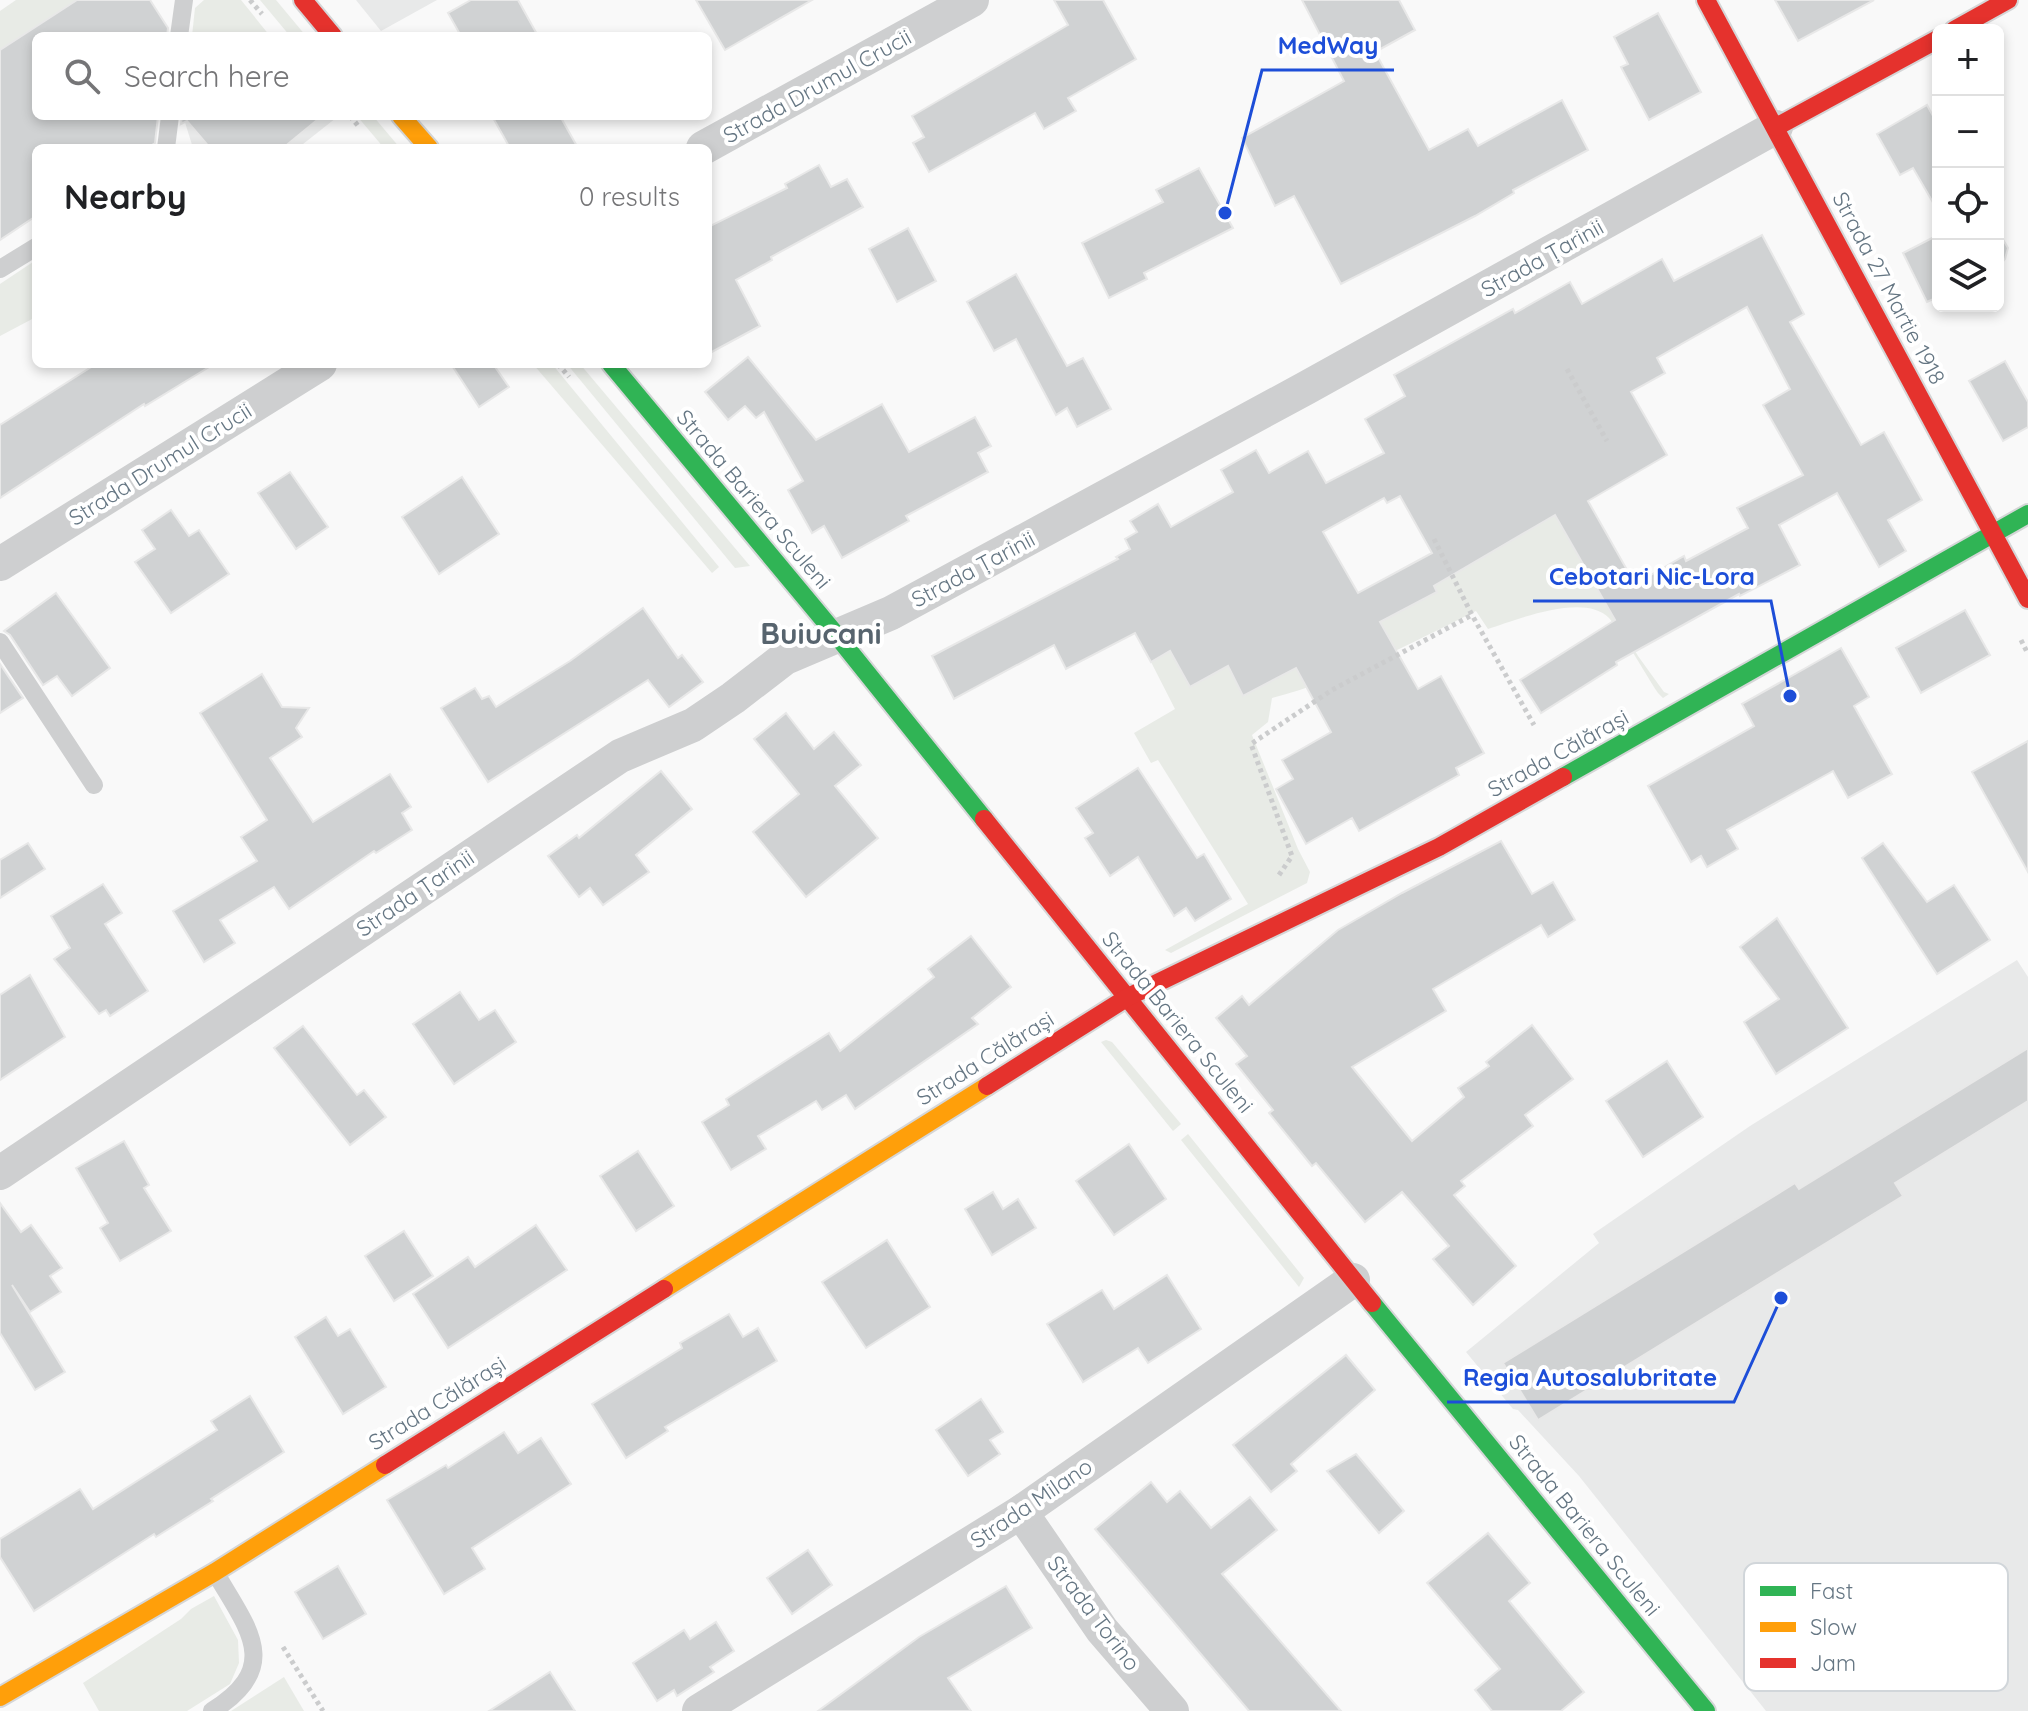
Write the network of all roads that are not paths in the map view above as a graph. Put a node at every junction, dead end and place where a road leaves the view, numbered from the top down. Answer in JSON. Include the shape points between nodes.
{"nodes":[{"id":1,"x":184,"y":0,"type":"edge"},
{"id":2,"x":303,"y":0,"type":"edge"},
{"id":3,"x":972,"y":0,"type":"edge"},
{"id":4,"x":1706,"y":0,"type":"edge"},
{"id":5,"x":2008,"y":0,"type":"edge"},
{"id":6,"x":1965,"y":24,"type":"edge"},
{"id":7,"x":180,"y":32,"type":"edge"},
{"id":8,"x":330,"y":32,"type":"edge"},
{"id":9,"x":1932,"y":42,"type":"edge"},
{"id":10,"x":170,"y":120,"type":"edge"},
{"id":11,"x":404,"y":120,"type":"edge"},
{"id":12,"x":1776,"y":127,"type":"junction"},
{"id":13,"x":166,"y":144,"type":"edge"},
{"id":14,"x":426,"y":144,"type":"edge"},
{"id":15,"x":710,"y":144,"type":"edge"},
{"id":16,"x":32,"y":249,"type":"edge"},
{"id":17,"x":0,"y":269,"type":"edge"},
{"id":18,"x":314,"y":368,"type":"edge"},
{"id":19,"x":614,"y":368,"type":"edge"},
{"id":20,"x":2028,"y":514,"type":"edge"},
{"id":21,"x":1992,"y":533,"type":"junction"},
{"id":22,"x":0,"y":564,"type":"edge"},
{"id":23,"x":2028,"y":599,"type":"edge"},
{"id":24,"x":838,"y":637,"type":"junction"},
{"id":25,"x":0,"y":642,"type":"edge"},
{"id":26,"x":94,"y":785,"type":"dead end"},
{"id":27,"x":1128,"y":997,"type":"junction"},
{"id":28,"x":0,"y":1173,"type":"edge"},
{"id":29,"x":1353,"y":1280,"type":"junction"},
{"id":30,"x":1021,"y":1512,"type":"junction"},
{"id":31,"x":215,"y":1572,"type":"junction"},
{"id":32,"x":0,"y":1697,"type":"edge"},
{"id":33,"x":212,"y":1711,"type":"edge"},
{"id":34,"x":699,"y":1711,"type":"edge"},
{"id":35,"x":1172,"y":1711,"type":"edge"},
{"id":36,"x":1706,"y":1711,"type":"edge"}],
"edges":[{"from":1,"to":7,"type":"lane"},
{"from":2,"to":8,"type":"street"},
{"from":3,"to":15,"type":"street","name":"Strada Drumul Crucii"},
{"from":4,"to":12,"type":"street","name":"Strada 27 Martie 1918"},
{"from":5,"to":6,"type":"street"},
{"from":9,"to":12,"type":"street","name":"Strada Țarinii"},
{"from":10,"to":13,"type":"lane"},
{"from":11,"to":14,"type":"street"},
{"from":12,"to":21,"type":"street","name":"Strada 27 Martie 1918"},
{"from":12,"to":24,"type":"street","name":"Strada Țarinii","via":[[1292,396]]},
{"from":16,"to":17,"type":"lane"},
{"from":18,"to":22,"type":"street","name":"Strada Drumul Crucii"},
{"from":19,"to":24,"type":"street","name":"Strada Bariera Sculeni"},
{"from":20,"to":21,"type":"street","name":"Strada Călărași"},
{"from":21,"to":23,"type":"street","name":"Strada 27 Martie 1918"},
{"from":21,"to":27,"type":"street","name":"Strada Călărași","via":[[1439,847]]},
{"from":24,"to":27,"type":"street","name":"Strada Bariera Sculeni"},
{"from":24,"to":28,"type":"street","name":"Strada Țarinii","via":[[785,658],[693,725],[620,756]]},
{"from":25,"to":26,"type":"lane"},
{"from":27,"to":29,"type":"street","name":"Strada Bariera Sculeni"},
{"from":27,"to":31,"type":"street","name":"Strada Călărași"},
{"from":29,"to":30,"type":"street","name":"Strada Milano"},
{"from":29,"to":36,"type":"street","name":"Strada Bariera Sculeni"},
{"from":30,"to":34,"type":"street","name":"Strada Milano"},
{"from":30,"to":35,"type":"street","name":"Strada Torino","via":[[1102,1630]]},
{"from":31,"to":32,"type":"street","name":"Strada Călărași"},
{"from":31,"to":33,"type":"lane","via":[[251,1636],[255,1654],[249,1677],[231,1699]]}]}
